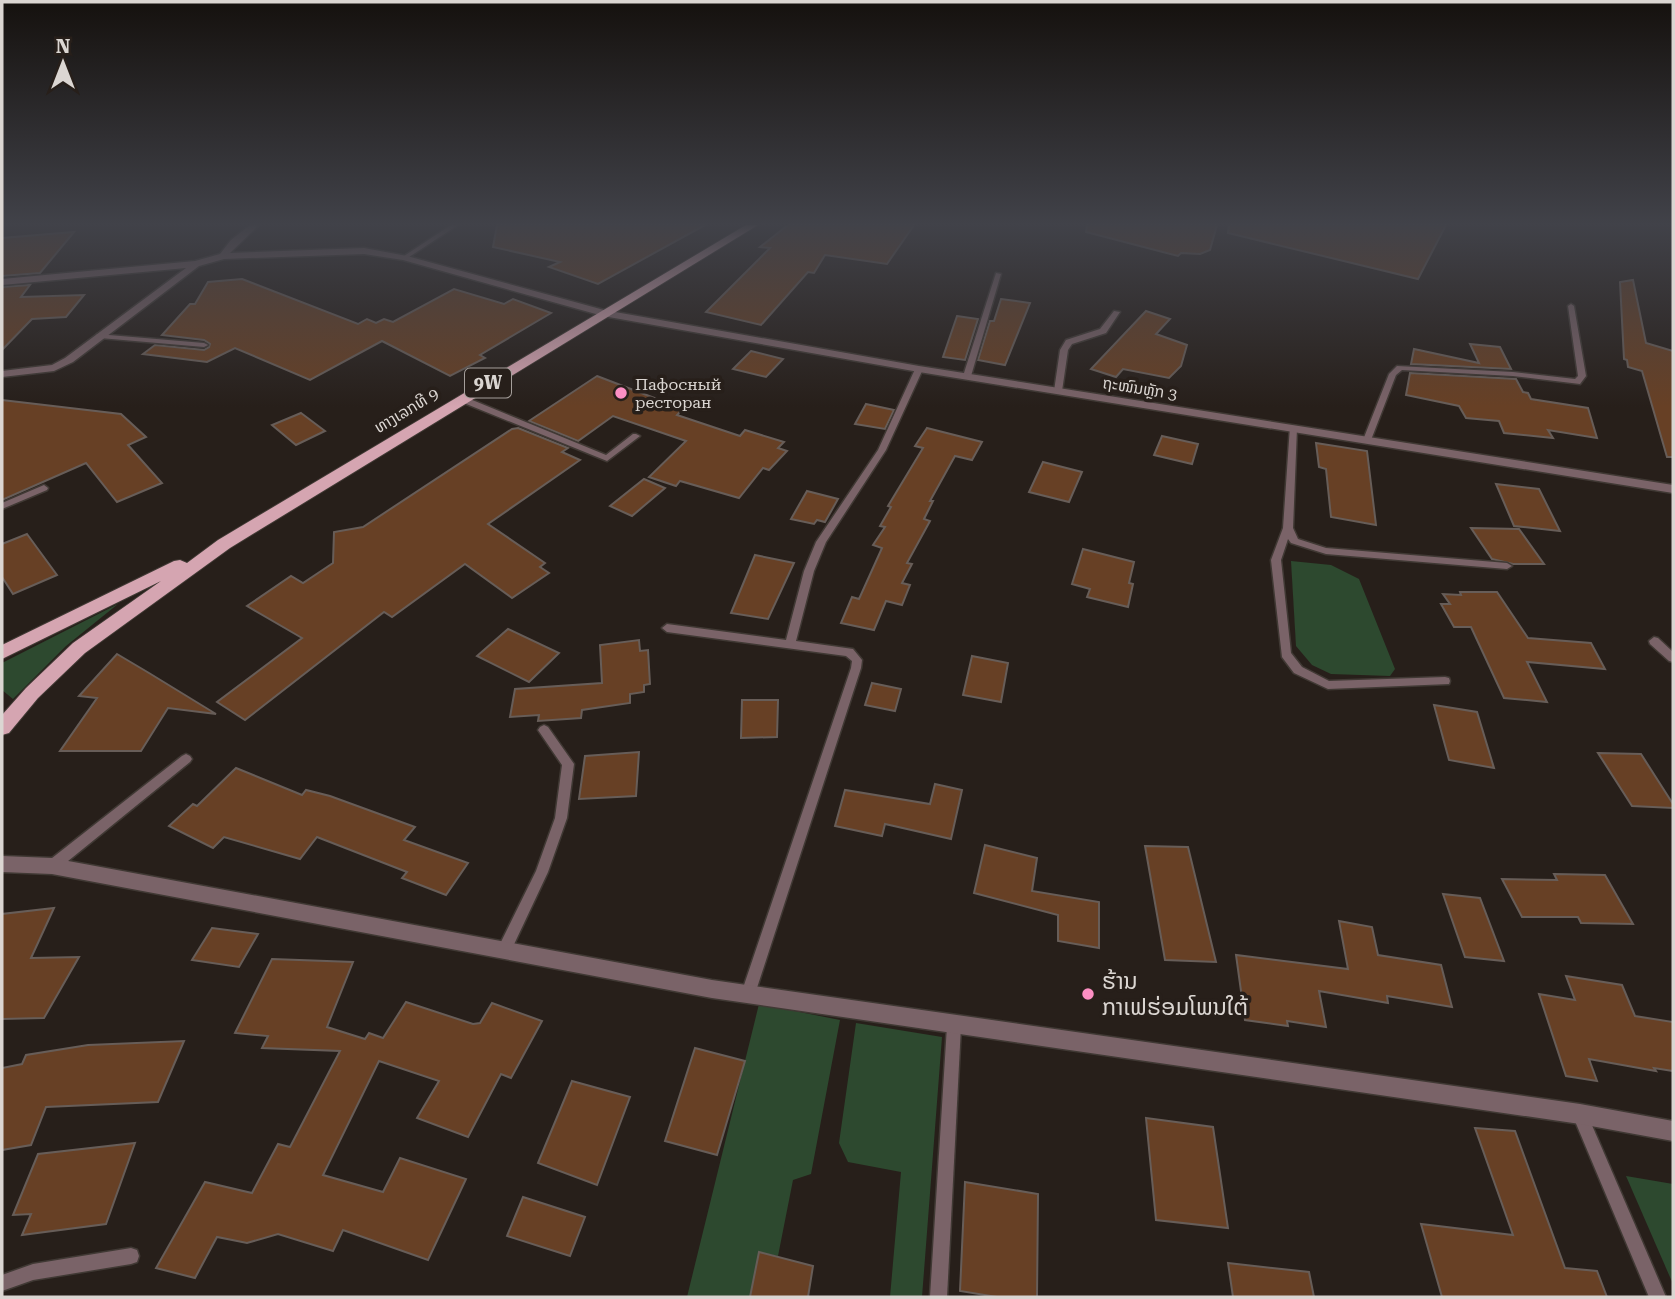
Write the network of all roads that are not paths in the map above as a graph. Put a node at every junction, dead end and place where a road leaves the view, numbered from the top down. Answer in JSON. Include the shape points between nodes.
{"nodes":[{"id":1,"x":167,"y":286,"type":"edge"},
{"id":2,"x":504,"y":286,"type":"edge"},
{"id":3,"x":650,"y":286,"type":"edge"},
{"id":4,"x":994,"y":286,"type":"edge"},
{"id":5,"x":1571,"y":306,"type":"dead end"},
{"id":6,"x":1116,"y":312,"type":"dead end"},
{"id":7,"x":603,"y":313,"type":"junction"},
{"id":8,"x":100,"y":336,"type":"junction"},
{"id":9,"x":204,"y":345,"type":"dead end"},
{"id":10,"x":919,"y":369,"type":"junction"},
{"id":11,"x":2,"y":374,"type":"edge"},
{"id":12,"x":967,"y":376,"type":"junction"},
{"id":13,"x":1058,"y":391,"type":"junction"},
{"id":14,"x":462,"y":398,"type":"junction"},
{"id":15,"x":1293,"y":428,"type":"junction"},
{"id":16,"x":636,"y":436,"type":"dead end"},
{"id":17,"x":1367,"y":440,"type":"junction"},
{"id":18,"x":44,"y":488,"type":"dead end"},
{"id":19,"x":1673,"y":489,"type":"edge"},
{"id":20,"x":2,"y":506,"type":"edge"},
{"id":21,"x":1288,"y":528,"type":"junction"},
{"id":22,"x":224,"y":544,"type":"junction"},
{"id":23,"x":1507,"y":566,"type":"dead end"},
{"id":24,"x":667,"y":628,"type":"dead end"},
{"id":25,"x":1654,"y":640,"type":"dead end"},
{"id":26,"x":790,"y":644,"type":"junction"},
{"id":27,"x":2,"y":652,"type":"edge"},
{"id":28,"x":1673,"y":658,"type":"edge"},
{"id":29,"x":1445,"y":681,"type":"dead end"},
{"id":30,"x":2,"y":712,"type":"edge"},
{"id":31,"x":2,"y":729,"type":"edge"},
{"id":32,"x":544,"y":730,"type":"dead end"},
{"id":33,"x":186,"y":759,"type":"dead end"},
{"id":34,"x":2,"y":864,"type":"edge"},
{"id":35,"x":52,"y":866,"type":"junction"},
{"id":36,"x":504,"y":950,"type":"junction"},
{"id":37,"x":748,"y":994,"type":"junction"},
{"id":38,"x":954,"y":1026,"type":"junction"},
{"id":39,"x":1580,"y":1114,"type":"junction"},
{"id":40,"x":1673,"y":1131,"type":"edge"},
{"id":41,"x":131,"y":1256,"type":"dead end"},
{"id":42,"x":2,"y":1283,"type":"edge"},
{"id":43,"x":938,"y":1297,"type":"edge"},
{"id":44,"x":1658,"y":1297,"type":"edge"}],
"edges":[{"from":1,"to":8,"type":"street"},
{"from":2,"to":7,"type":"street","name":"ຖະໜົນຫຼັກ 3"},
{"from":3,"to":7,"type":"main road","name":"ທາງເລກທີ 9","number":"9W"},
{"from":4,"to":12,"type":"lane"},
{"from":5,"to":17,"type":"lane","via":[[1582,376],[1577,382],[1400,368],[1393,374]]},
{"from":6,"to":13,"type":"lane","via":[[1103,331],[1069,342]]},
{"from":7,"to":10,"type":"street","name":"ຖະໜົນຫຼັກ 3"},
{"from":7,"to":14,"type":"main road","name":"ທາງເລກທີ 9","number":"9W"},
{"from":8,"to":9,"type":"lane"},
{"from":8,"to":11,"type":"street","via":[[54,368]]},
{"from":10,"to":12,"type":"street","name":"ຖະໜົນຫຼັກ 3"},
{"from":10,"to":26,"type":"lane","via":[[882,450],[821,542]]},
{"from":12,"to":13,"type":"street","name":"ຖະໜົນຫຼັກ 3"},
{"from":13,"to":15,"type":"street","name":"ຖະໜົນຫຼັກ 3"},
{"from":14,"to":16,"type":"lane","via":[[607,458]]},
{"from":14,"to":22,"type":"main road","name":"ທາງເລກທີ 9","number":"9W"},
{"from":15,"to":17,"type":"street","name":"ຖະໜົນຫຼັກ 3"},
{"from":15,"to":21,"type":"lane"},
{"from":17,"to":19,"type":"street","name":"ຖະໜົນຫຼັກ 3"},
{"from":18,"to":20,"type":"lane"},
{"from":21,"to":23,"type":"lane","via":[[1294,541],[1326,551]]},
{"from":21,"to":29,"type":"lane","via":[[1276,559],[1286,654],[1298,670],[1328,685]]},
{"from":22,"to":27,"type":"main road","name":"ທາງເລກທີ 9","number":"9W"},
{"from":22,"to":31,"type":"main road","name":"ທາງເລກທີ 9","number":"9W","via":[[79,649]]},
{"from":24,"to":26,"type":"lane"},
{"from":25,"to":28,"type":"lane"},
{"from":26,"to":37,"type":"lane","via":[[849,652],[856,668]]},
{"from":30,"to":31,"type":"main road","name":"ທາງເລກທີ 9","number":"9W"},
{"from":32,"to":36,"type":"lane","via":[[568,764],[561,818],[542,872]]},
{"from":33,"to":35,"type":"lane"},
{"from":34,"to":35,"type":"street"},
{"from":35,"to":36,"type":"street"},
{"from":36,"to":37,"type":"street"},
{"from":37,"to":38,"type":"street"},
{"from":38,"to":39,"type":"street"},
{"from":38,"to":43,"type":"lane"},
{"from":39,"to":40,"type":"street"},
{"from":39,"to":44,"type":"lane"},
{"from":41,"to":42,"type":"lane","via":[[33,1272]]}]}
